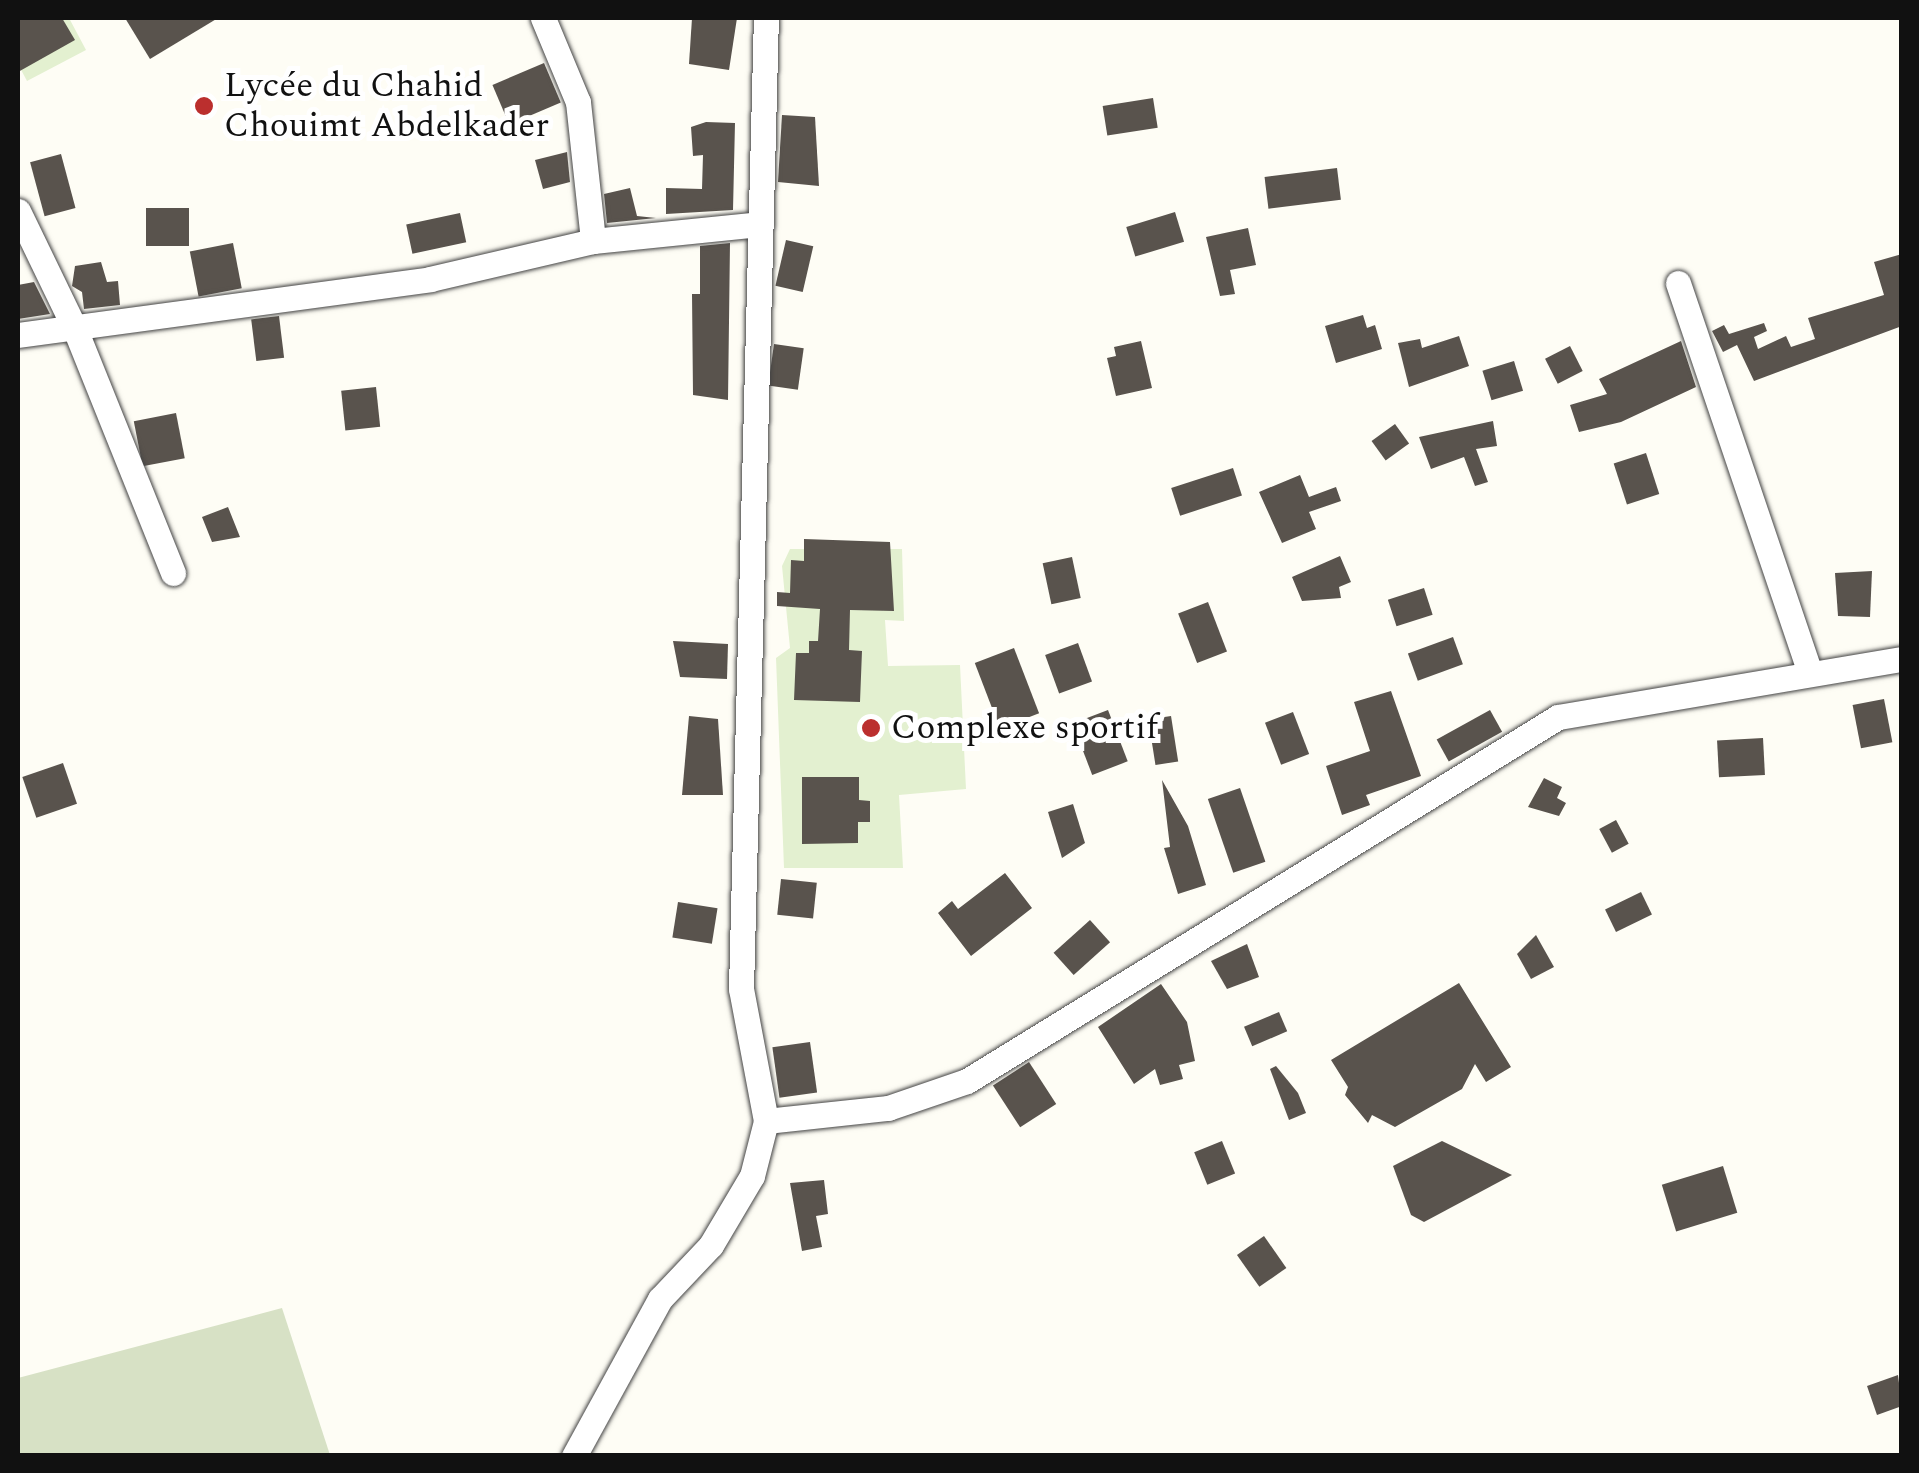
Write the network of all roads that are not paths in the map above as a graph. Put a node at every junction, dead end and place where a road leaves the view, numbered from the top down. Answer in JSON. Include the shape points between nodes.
{"nodes":[{"id":1,"x":543,"y":18,"type":"edge"},
{"id":2,"x":766,"y":18,"type":"edge"},
{"id":3,"x":18,"y":211,"type":"edge"},
{"id":4,"x":760,"y":224,"type":"junction"},
{"id":5,"x":593,"y":241,"type":"junction"},
{"id":6,"x":1678,"y":284,"type":"dead end"},
{"id":7,"x":75,"y":329,"type":"junction"},
{"id":8,"x":18,"y":334,"type":"edge"},
{"id":9,"x":172,"y":573,"type":"dead end"},
{"id":10,"x":1902,"y":659,"type":"edge"},
{"id":11,"x":1810,"y":674,"type":"junction"},
{"id":12,"x":766,"y":1121,"type":"junction"},
{"id":13,"x":574,"y":1456,"type":"edge"}],
"edges":[{"from":1,"to":5,"type":"street","via":[[578,102]]},
{"from":2,"to":4,"type":"street"},
{"from":3,"to":7,"type":"street"},
{"from":4,"to":5,"type":"street"},
{"from":4,"to":12,"type":"street","via":[[741,989]]},
{"from":5,"to":7,"type":"street","via":[[430,278]]},
{"from":6,"to":11,"type":"street"},
{"from":7,"to":8,"type":"street"},
{"from":7,"to":9,"type":"street"},
{"from":10,"to":11,"type":"street"},
{"from":11,"to":12,"type":"street","via":[[1558,717],[967,1081],[888,1108]]},
{"from":12,"to":13,"type":"street","via":[[752,1176],[712,1245],[660,1299]]}]}
